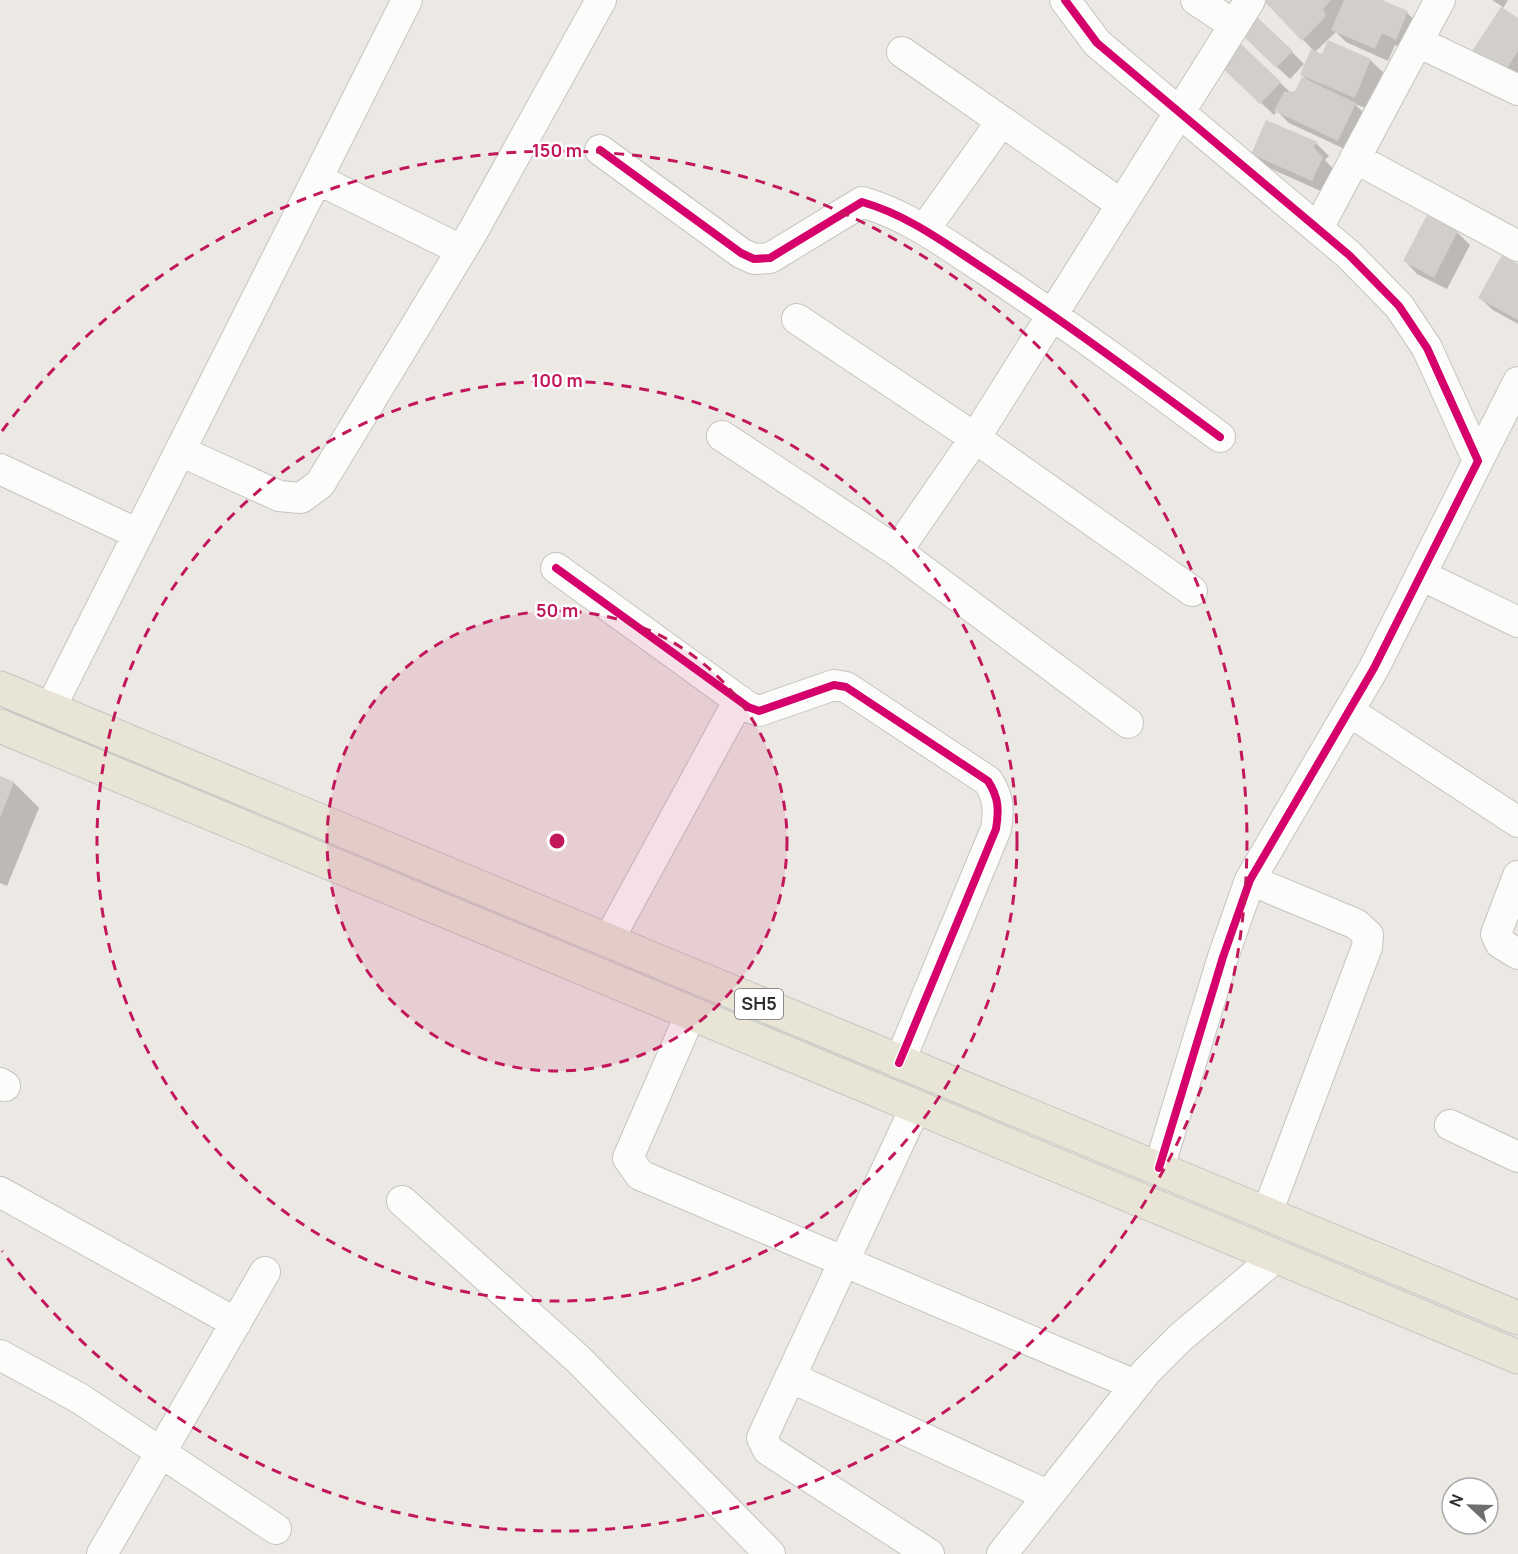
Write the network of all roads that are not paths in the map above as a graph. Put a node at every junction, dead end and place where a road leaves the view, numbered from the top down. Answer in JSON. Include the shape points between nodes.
{"nodes":[{"id":1,"x":407,"y":0,"type":"edge"},
{"id":2,"x":601,"y":0,"type":"edge"},
{"id":3,"x":1065,"y":0,"type":"edge"},
{"id":4,"x":1196,"y":0,"type":"edge"},
{"id":5,"x":1250,"y":0,"type":"edge"},
{"id":6,"x":1440,"y":0,"type":"edge"},
{"id":7,"x":1234,"y":25,"type":"junction"},
{"id":8,"x":1418,"y":42,"type":"junction"},
{"id":9,"x":902,"y":52,"type":"dead end"},
{"id":10,"x":1518,"y":90,"type":"edge"},
{"id":11,"x":1179,"y":111,"type":"junction"},
{"id":12,"x":1001,"y":122,"type":"junction"},
{"id":13,"x":600,"y":150,"type":"dead end"},
{"id":14,"x":1355,"y":159,"type":"junction"},
{"id":15,"x":317,"y":179,"type":"junction"},
{"id":16,"x":1121,"y":204,"type":"junction"},
{"id":17,"x":1318,"y":228,"type":"junction"},
{"id":18,"x":924,"y":230,"type":"junction"},
{"id":19,"x":1518,"y":246,"type":"edge"},
{"id":20,"x":461,"y":250,"type":"junction"},
{"id":21,"x":1052,"y":314,"type":"junction"},
{"id":22,"x":796,"y":319,"type":"dead end"},
{"id":23,"x":1518,"y":382,"type":"edge"},
{"id":24,"x":722,"y":436,"type":"dead end"},
{"id":25,"x":1220,"y":436,"type":"dead end"},
{"id":26,"x":975,"y":438,"type":"junction"},
{"id":27,"x":180,"y":451,"type":"junction"},
{"id":28,"x":1478,"y":461,"type":"junction"},
{"id":29,"x":0,"y":468,"type":"edge"},
{"id":30,"x":138,"y":534,"type":"junction"},
{"id":31,"x":897,"y":551,"type":"junction"},
{"id":32,"x":556,"y":568,"type":"dead end"},
{"id":33,"x":1421,"y":575,"type":"junction"},
{"id":34,"x":1192,"y":591,"type":"dead end"},
{"id":35,"x":1518,"y":622,"type":"edge"},
{"id":36,"x":0,"y":688,"type":"edge"},
{"id":37,"x":739,"y":700,"type":"junction"},
{"id":38,"x":50,"y":709,"type":"junction"},
{"id":39,"x":1349,"y":711,"type":"junction"},
{"id":40,"x":1128,"y":723,"type":"dead end"},
{"id":41,"x":0,"y":726,"type":"edge"},
{"id":42,"x":1518,"y":822,"type":"edge"},
{"id":43,"x":1518,"y":876,"type":"edge"},
{"id":44,"x":1250,"y":880,"type":"junction"},
{"id":45,"x":608,"y":941,"type":"junction"},
{"id":46,"x":1518,"y":954,"type":"edge"},
{"id":47,"x":691,"y":1013,"type":"junction"},
{"id":48,"x":899,"y":1063,"type":"junction"},
{"id":49,"x":916,"y":1106,"type":"junction"},
{"id":50,"x":1450,"y":1125,"type":"dead end"},
{"id":51,"x":1518,"y":1157,"type":"edge"},
{"id":52,"x":1159,"y":1168,"type":"junction"},
{"id":53,"x":0,"y":1192,"type":"edge"},
{"id":54,"x":402,"y":1202,"type":"dead end"},
{"id":55,"x":1267,"y":1213,"type":"junction"},
{"id":56,"x":1277,"y":1256,"type":"junction"},
{"id":57,"x":844,"y":1260,"type":"junction"},
{"id":58,"x":265,"y":1272,"type":"dead end"},
{"id":59,"x":1518,"y":1318,"type":"edge"},
{"id":60,"x":236,"y":1323,"type":"junction"},
{"id":61,"x":0,"y":1355,"type":"edge"},
{"id":62,"x":1518,"y":1357,"type":"edge"},
{"id":63,"x":790,"y":1377,"type":"junction"},
{"id":64,"x":1135,"y":1384,"type":"junction"},
{"id":65,"x":161,"y":1453,"type":"junction"},
{"id":66,"x":1047,"y":1495,"type":"junction"},
{"id":67,"x":276,"y":1529,"type":"dead end"},
{"id":68,"x":102,"y":1554,"type":"edge"},
{"id":69,"x":770,"y":1554,"type":"edge"},
{"id":70,"x":929,"y":1554,"type":"edge"},
{"id":71,"x":1002,"y":1554,"type":"edge"}],
"edges":[{"from":1,"to":15,"type":"street"},
{"from":2,"to":20,"type":"street"},
{"from":3,"to":11,"type":"street","via":[[1097,43]]},
{"from":4,"to":7,"type":"street"},
{"from":5,"to":7,"type":"street"},
{"from":6,"to":8,"type":"street"},
{"from":7,"to":11,"type":"street"},
{"from":8,"to":10,"type":"street"},
{"from":8,"to":14,"type":"street"},
{"from":9,"to":12,"type":"street"},
{"from":11,"to":16,"type":"street"},
{"from":11,"to":17,"type":"street"},
{"from":12,"to":16,"type":"street"},
{"from":12,"to":18,"type":"street"},
{"from":13,"to":18,"type":"street","via":[[754,259],[770,258],[862,202],[884,208]]},
{"from":14,"to":17,"type":"street"},
{"from":14,"to":19,"type":"street"},
{"from":15,"to":20,"type":"street"},
{"from":15,"to":27,"type":"street"},
{"from":16,"to":21,"type":"street"},
{"from":17,"to":28,"type":"street","via":[[1399,306],[1427,348]]},
{"from":18,"to":21,"type":"street"},
{"from":20,"to":27,"type":"street","via":[[320,484],[301,498],[279,496]]},
{"from":21,"to":25,"type":"street"},
{"from":21,"to":26,"type":"street"},
{"from":22,"to":26,"type":"street"},
{"from":23,"to":28,"type":"street"},
{"from":24,"to":31,"type":"street"},
{"from":26,"to":31,"type":"street"},
{"from":26,"to":34,"type":"street"},
{"from":27,"to":30,"type":"street"},
{"from":28,"to":33,"type":"street"},
{"from":29,"to":30,"type":"street"},
{"from":30,"to":38,"type":"street"},
{"from":31,"to":40,"type":"street"},
{"from":32,"to":37,"type":"street"},
{"from":33,"to":35,"type":"street"},
{"from":33,"to":39,"type":"street"},
{"from":36,"to":38,"type":"main road","number":"SH5"},
{"from":37,"to":45,"type":"street"},
{"from":37,"to":48,"type":"street","via":[[759,711],[834,685],[846,687],[988,781],[997,794],[996,829]]},
{"from":38,"to":45,"type":"main road","number":"SH5"},
{"from":39,"to":42,"type":"street"},
{"from":39,"to":44,"type":"street"},
{"from":41,"to":47,"type":"main road","number":"SH5"},
{"from":43,"to":46,"type":"street","via":[[1497,934],[1500,943]]},
{"from":44,"to":52,"type":"street"},
{"from":44,"to":55,"type":"street","via":[[1356,924],[1368,935],[1367,947]]},
{"from":45,"to":48,"type":"main road","number":"SH5"},
{"from":47,"to":49,"type":"main road","number":"SH5"},
{"from":47,"to":57,"type":"street","via":[[631,1150],[628,1158],[632,1166],[640,1175]]},
{"from":48,"to":52,"type":"main road","number":"SH5"},
{"from":49,"to":56,"type":"main road","number":"SH5"},
{"from":49,"to":57,"type":"street"},
{"from":50,"to":51,"type":"street"},
{"from":52,"to":55,"type":"main road","number":"SH5"},
{"from":53,"to":60,"type":"street"},
{"from":54,"to":69,"type":"street","via":[[578,1359]]},
{"from":55,"to":59,"type":"main road","number":"SH5"},
{"from":56,"to":62,"type":"main road","number":"SH5"},
{"from":56,"to":64,"type":"street","via":[[1181,1337]]},
{"from":57,"to":63,"type":"street"},
{"from":57,"to":64,"type":"street"},
{"from":58,"to":60,"type":"street"},
{"from":60,"to":65,"type":"street"},
{"from":61,"to":65,"type":"street","via":[[49,1380]]},
{"from":63,"to":66,"type":"street"},
{"from":63,"to":70,"type":"street","via":[[762,1438],[768,1450]]},
{"from":64,"to":66,"type":"street"},
{"from":65,"to":67,"type":"street"},
{"from":65,"to":68,"type":"street"},
{"from":66,"to":71,"type":"street"}]}
